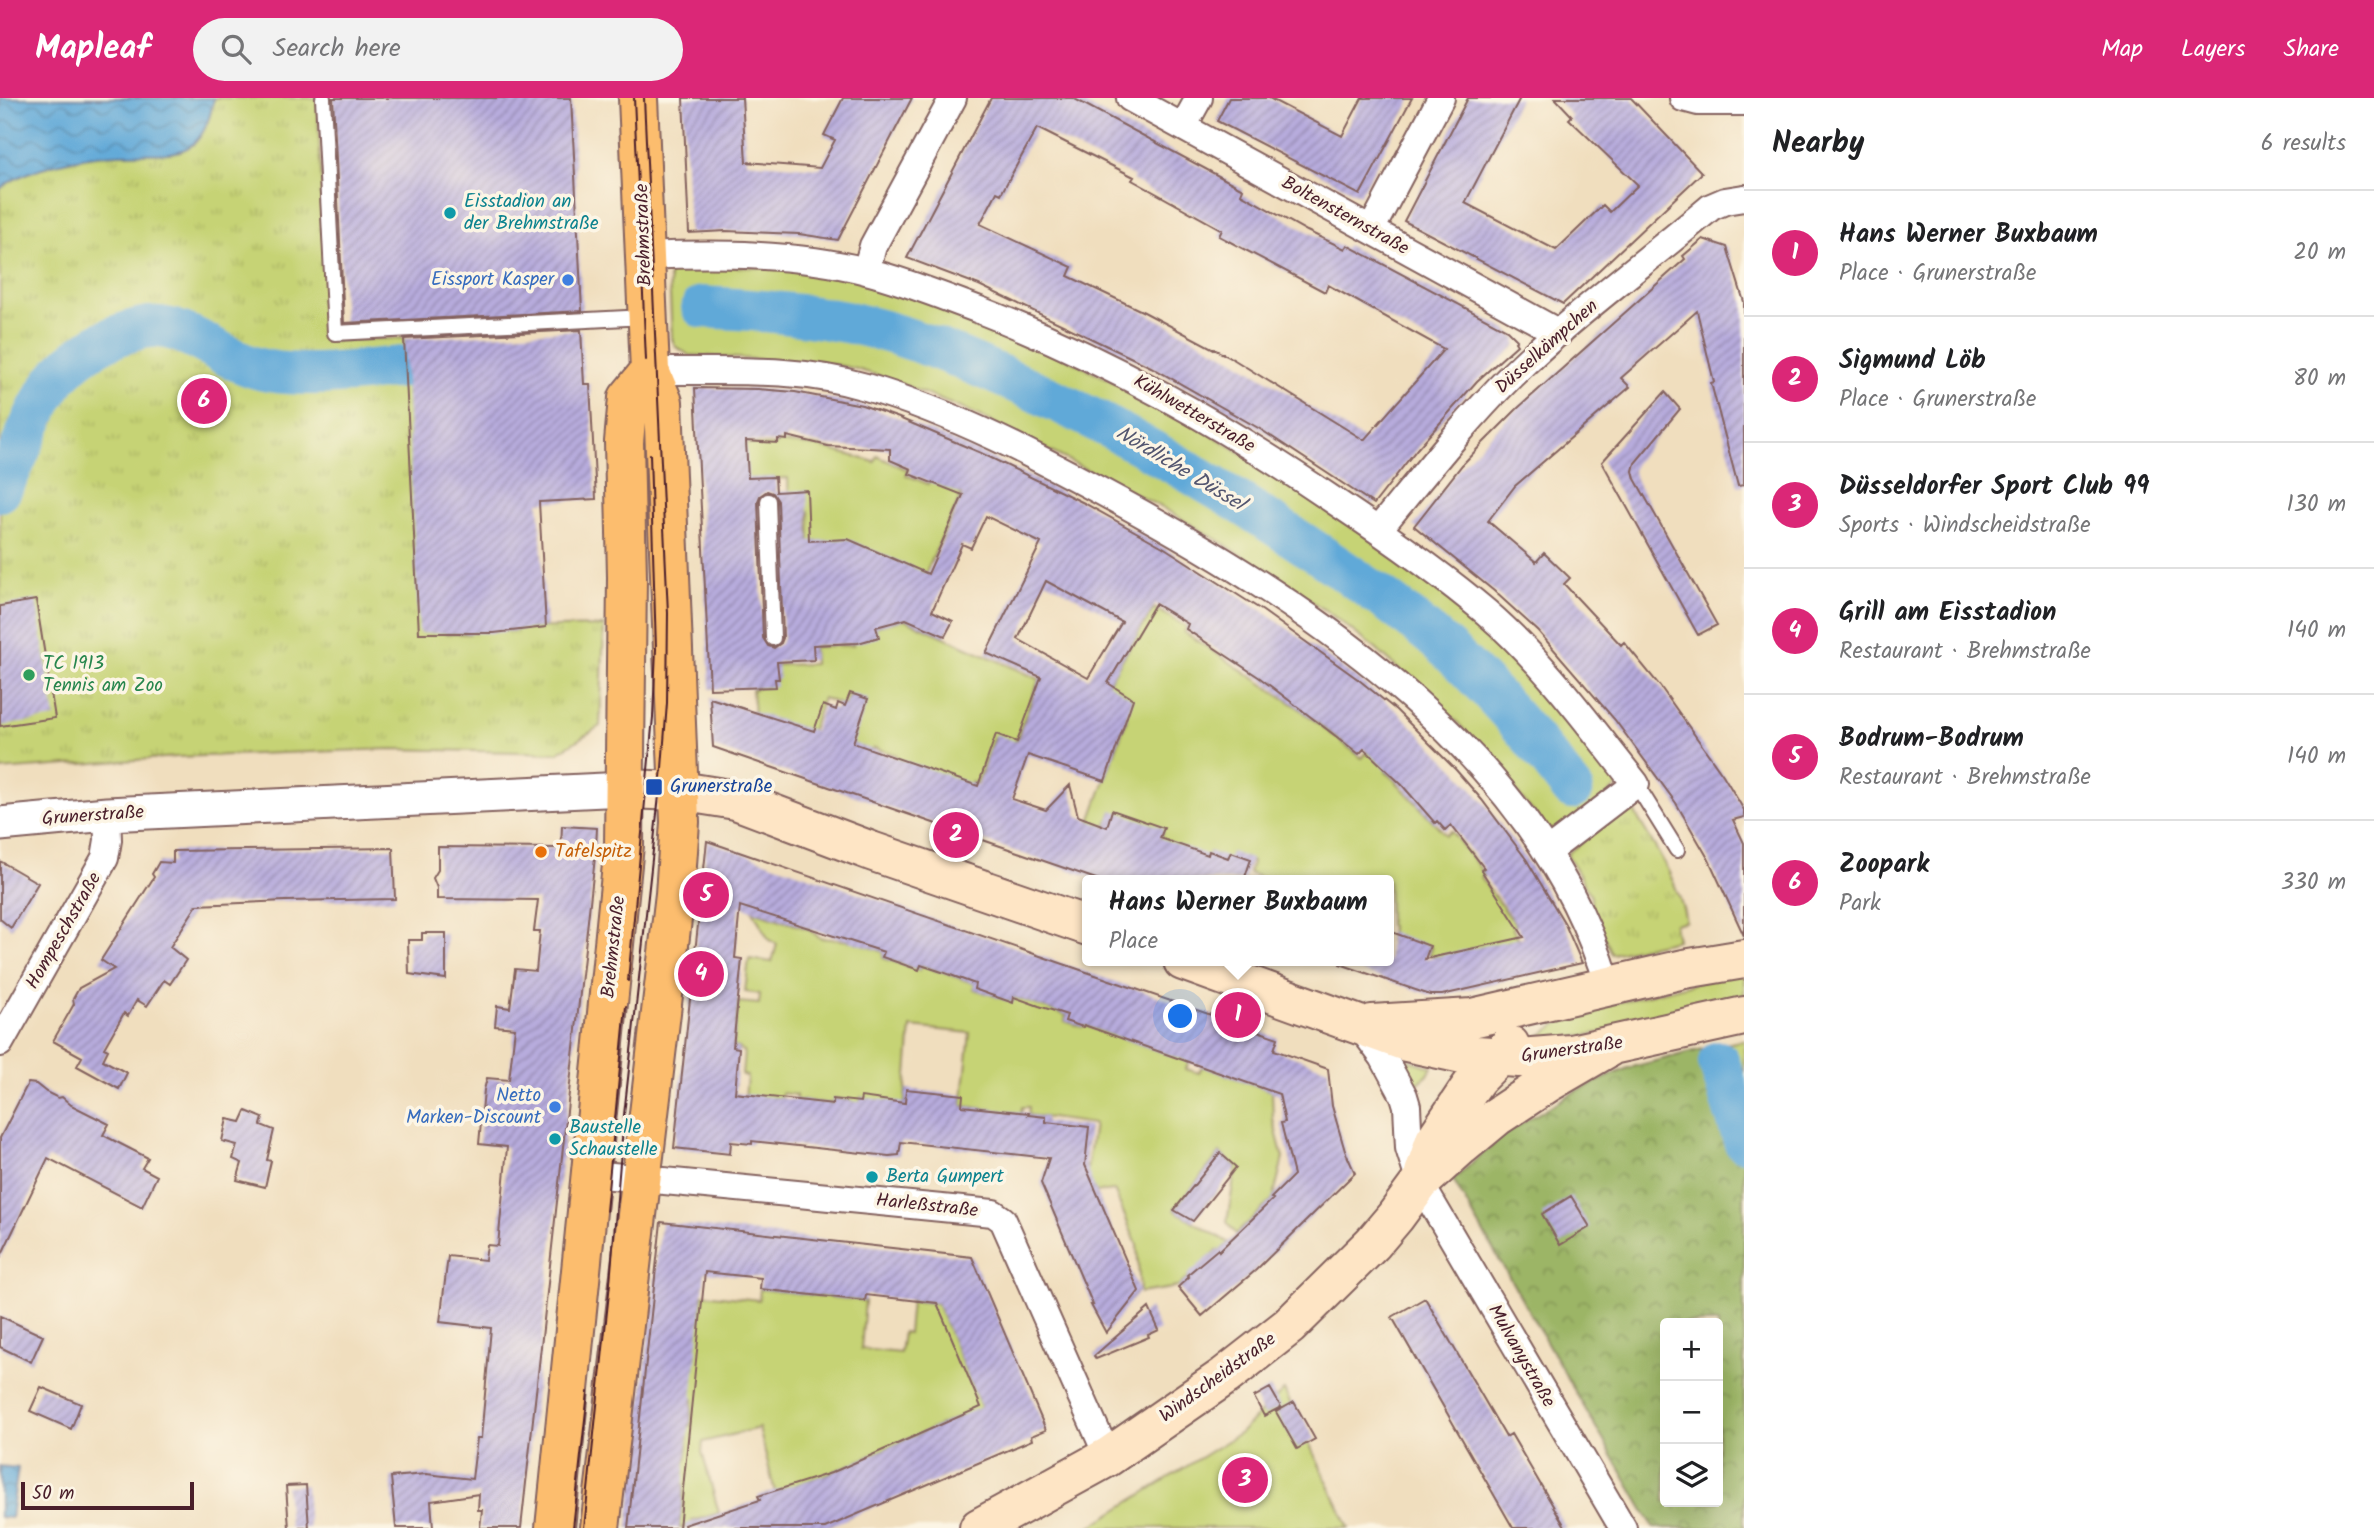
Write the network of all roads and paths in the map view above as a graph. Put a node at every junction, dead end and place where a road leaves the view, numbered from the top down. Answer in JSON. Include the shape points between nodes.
{"nodes":[{"id":1,"x":323,"y":98,"type":"edge"},
{"id":2,"x":638,"y":98,"type":"edge"},
{"id":3,"x":953,"y":98,"type":"edge"},
{"id":4,"x":1130,"y":98,"type":"edge"},
{"id":5,"x":1199,"y":98,"type":"edge"},
{"id":6,"x":1441,"y":98,"type":"edge"},
{"id":7,"x":1682,"y":98,"type":"edge"},
{"id":8,"x":1744,"y":102,"type":"edge"},
{"id":9,"x":1183,"y":127,"type":"junction"},
{"id":10,"x":1744,"y":198,"type":"edge"},
{"id":11,"x":1371,"y":230,"type":"junction"},
{"id":12,"x":645,"y":256,"type":"junction"},
{"id":13,"x":866,"y":271,"type":"junction"},
{"id":14,"x":647,"y":317,"type":"junction"},
{"id":15,"x":1559,"y":333,"type":"junction"},
{"id":16,"x":650,"y":371,"type":"junction"},
{"id":17,"x":768,"y":501,"type":"dead end"},
{"id":18,"x":1378,"y":530,"type":"junction"},
{"id":19,"x":772,"y":638,"type":"dead end"},
{"id":20,"x":1636,"y":784,"type":"junction"},
{"id":21,"x":625,"y":789,"type":"junction"},
{"id":22,"x":680,"y":791,"type":"junction"},
{"id":23,"x":107,"y":814,"type":"junction"},
{"id":24,"x":0,"y":824,"type":"edge"},
{"id":25,"x":1677,"y":850,"type":"dead end"},
{"id":26,"x":1547,"y":852,"type":"junction"},
{"id":27,"x":1082,"y":924,"type":"edge"},
{"id":28,"x":1744,"y":959,"type":"edge"},
{"id":29,"x":1197,"y":966,"type":"edge"},
{"id":30,"x":1592,"y":990,"type":"junction"},
{"id":31,"x":1744,"y":1016,"type":"edge"},
{"id":32,"x":1360,"y":1025,"type":"junction"},
{"id":33,"x":0,"y":1043,"type":"edge"},
{"id":34,"x":1609,"y":1047,"type":"junction"},
{"id":35,"x":1497,"y":1057,"type":"junction"},
{"id":36,"x":592,"y":1174,"type":"junction"},
{"id":37,"x":640,"y":1178,"type":"junction"},
{"id":38,"x":1420,"y":1183,"type":"junction"},
{"id":39,"x":1108,"y":1457,"type":"junction"},
{"id":40,"x":1621,"y":1527,"type":"edge"},
{"id":41,"x":555,"y":1528,"type":"edge"},
{"id":42,"x":600,"y":1528,"type":"edge"},
{"id":43,"x":979,"y":1528,"type":"edge"}],
"edges":[{"from":1,"to":14,"type":"lane","via":[[335,334]]},
{"from":2,"to":12,"type":"main road","name":"Brehmstraße"},
{"from":3,"to":13,"type":"street","via":[[873,246]]},
{"from":4,"to":9,"type":"street","name":"Boltensternstraße"},
{"from":5,"to":9,"type":"street"},
{"from":6,"to":11,"type":"street"},
{"from":7,"to":8,"type":"street"},
{"from":9,"to":11,"type":"street","name":"Boltensternstraße"},
{"from":10,"to":15,"type":"street","name":"Düsselkämpchen","via":[[1712,207]]},
{"from":11,"to":15,"type":"street","name":"Boltensternstraße"},
{"from":12,"to":13,"type":"street","name":"Kühlwetterstraße","via":[[775,258]]},
{"from":12,"to":14,"type":"main road","name":"Brehmstraße"},
{"from":13,"to":18,"type":"street","name":"Kühlwetterstraße","via":[[943,296],[1075,350],[1160,393],[1283,466]]},
{"from":14,"to":16,"type":"main road","name":"Brehmstraße"},
{"from":15,"to":18,"type":"street","name":"Düsselkämpchen","via":[[1464,426]]},
{"from":16,"to":21,"type":"main road","name":"Brehmstraße","via":[[628,398],[624,442]]},
{"from":16,"to":22,"type":"main road","name":"Brehmstraße","via":[[663,402]]},
{"from":16,"to":26,"type":"street","via":[[757,372],[864,386],[972,426],[1104,493],[1265,587],[1411,695],[1474,759]]},
{"from":17,"to":19,"type":"lane"},
{"from":18,"to":20,"type":"street","name":"Kühlwetterstraße","via":[[1487,613],[1536,661]]},
{"from":20,"to":25,"type":"lane","name":"Kühlwetterstraße"},
{"from":20,"to":26,"type":"street"},
{"from":21,"to":22,"type":"main road","name":"Grunerstraße"},
{"from":21,"to":23,"type":"street","name":"Grunerstraße"},
{"from":21,"to":36,"type":"main road","name":"Brehmstraße","via":[[624,845]]},
{"from":22,"to":27,"type":"main road","name":"Grunerstraße","via":[[736,800]]},
{"from":22,"to":37,"type":"main road","name":"Brehmstraße","via":[[675,894]]},
{"from":23,"to":24,"type":"street","name":"Grunerstraße"},
{"from":23,"to":33,"type":"street","name":"Hompeschstraße","via":[[105,858]]},
{"from":26,"to":30,"type":"street","via":[[1600,956]]},
{"from":28,"to":30,"type":"main road","name":"Grunerstraße"},
{"from":29,"to":32,"type":"main road","name":"Grunerstraße"},
{"from":30,"to":32,"type":"main road","name":"Grunerstraße","via":[[1472,1018]]},
{"from":30,"to":35,"type":"main road","name":"Windscheidstraße"},
{"from":31,"to":34,"type":"main road","name":"Grunerstraße"},
{"from":32,"to":35,"type":"main road","name":"Grunerstraße","via":[[1427,1049]]},
{"from":32,"to":38,"type":"street","via":[[1404,1096],[1409,1148]]},
{"from":34,"to":35,"type":"main road","name":"Grunerstraße","via":[[1544,1057]]},
{"from":34,"to":38,"type":"main road","name":"Windscheidstraße","via":[[1496,1117]]},
{"from":35,"to":38,"type":"main road","name":"Windscheidstraße","via":[[1435,1140]]},
{"from":36,"to":37,"type":"street","name":"Harleßstraße"},
{"from":36,"to":41,"type":"main road","name":"Brehmstraße"},
{"from":37,"to":39,"type":"street","name":"Harleßstraße","via":[[993,1213],[1003,1220]]},
{"from":37,"to":42,"type":"main road","name":"Brehmstraße"},
{"from":38,"to":39,"type":"main road","name":"Windscheidstraße","via":[[1373,1243],[1289,1326]]},
{"from":38,"to":40,"type":"street","name":"Mulvanystraße"},
{"from":39,"to":43,"type":"main road","name":"Windscheidstraße"}]}
